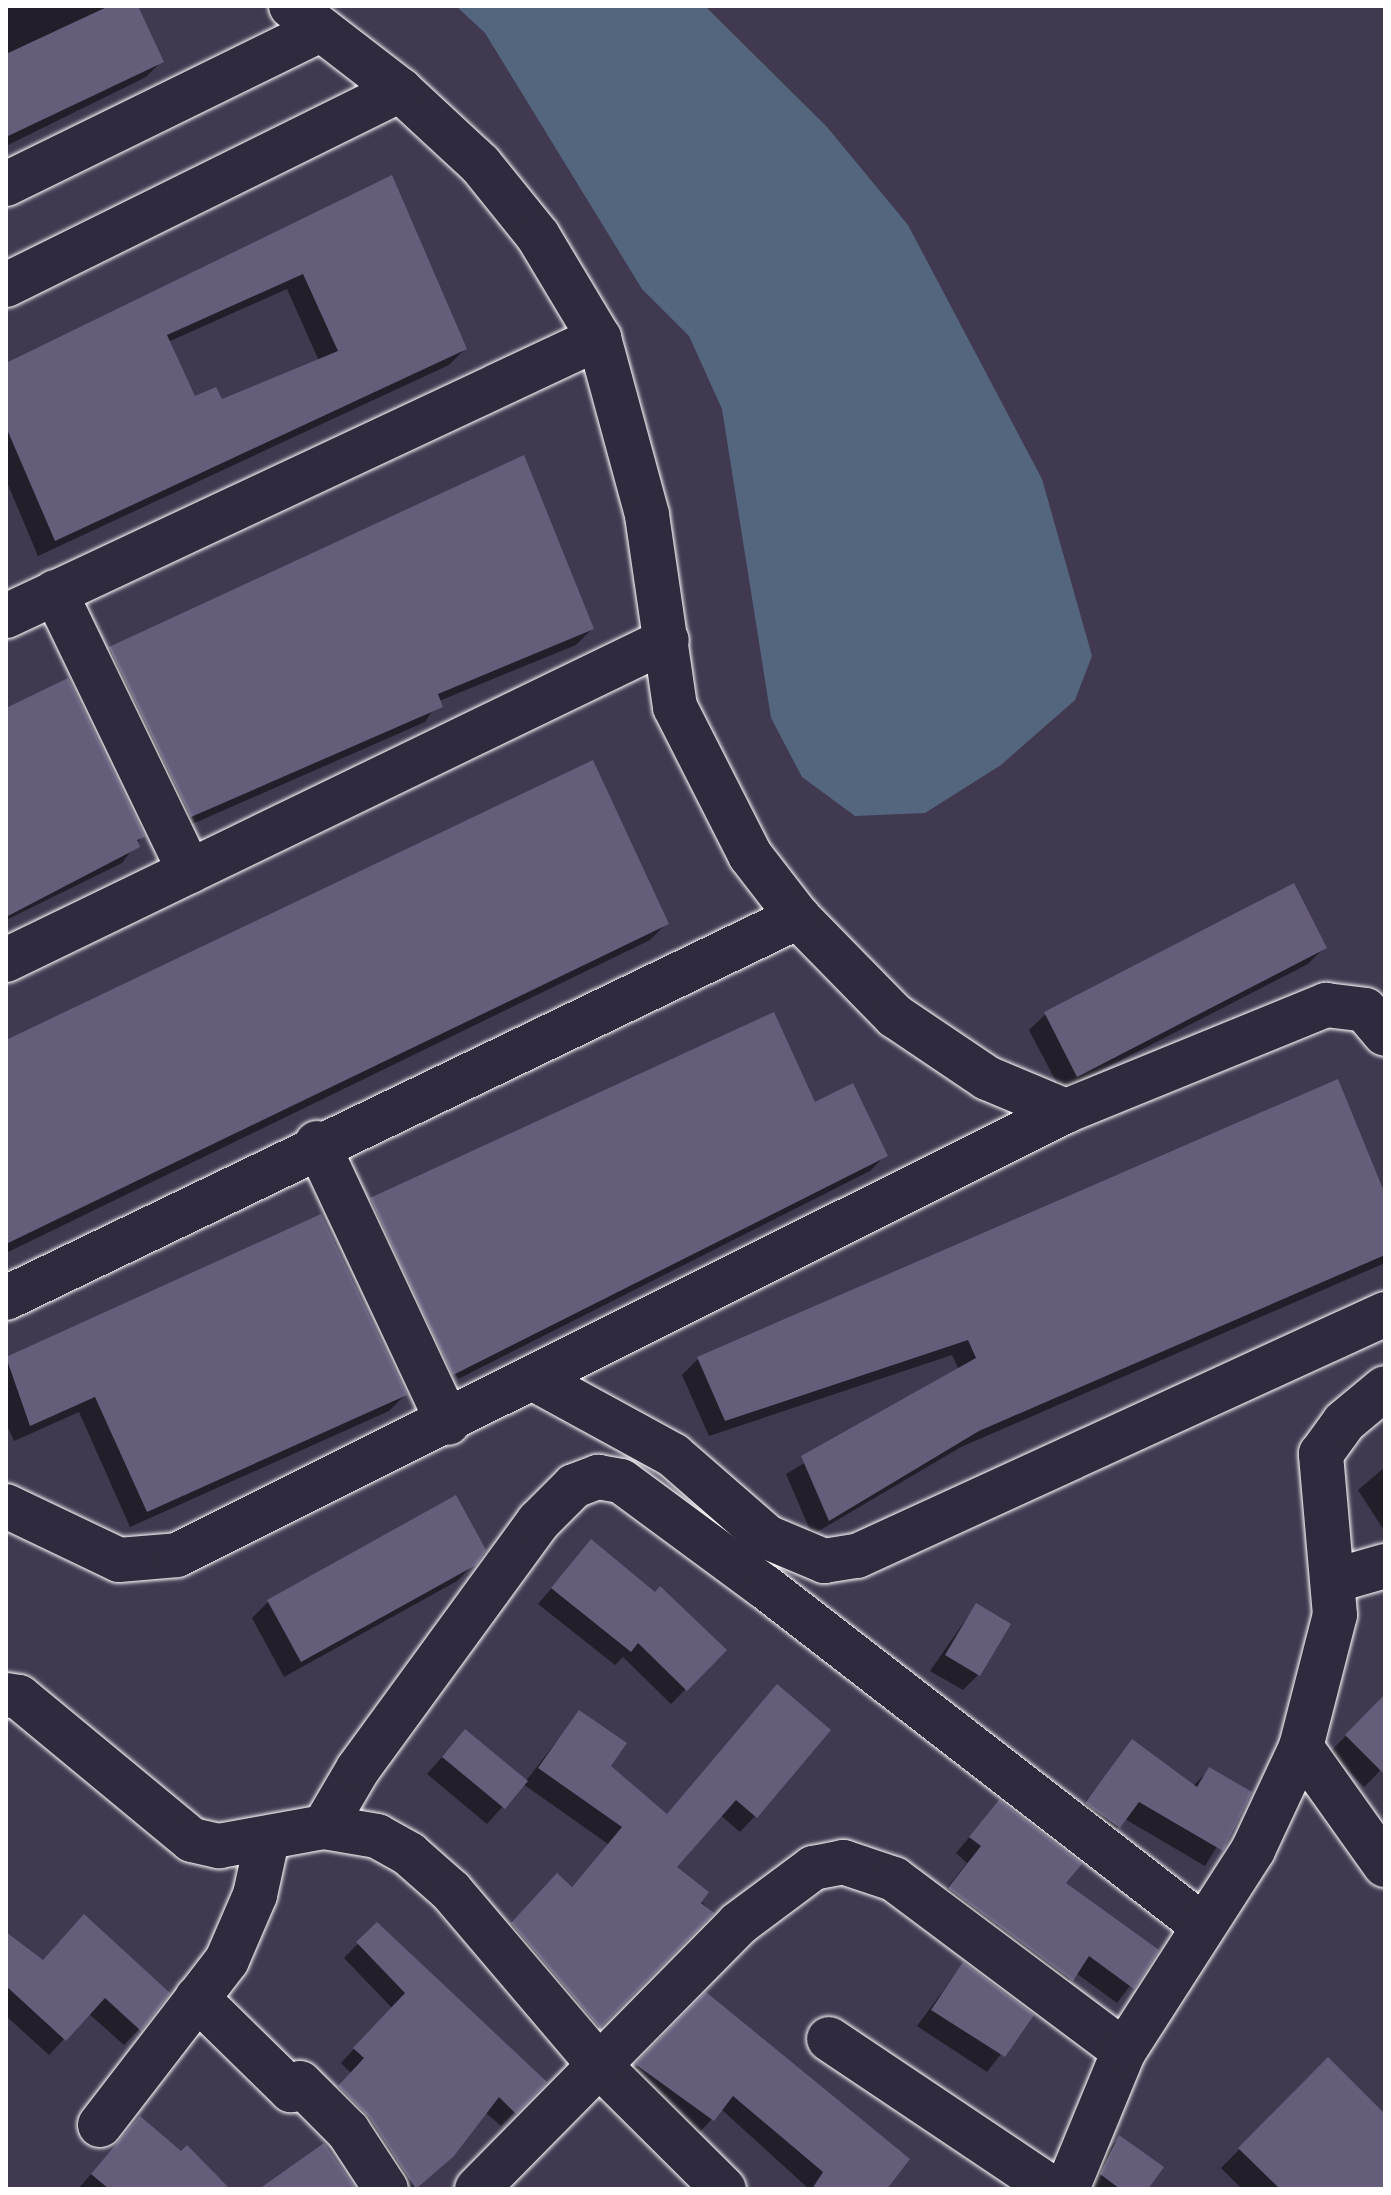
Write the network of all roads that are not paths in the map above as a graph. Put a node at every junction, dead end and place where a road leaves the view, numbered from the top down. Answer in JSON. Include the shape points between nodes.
{"nodes":[{"id":1,"x":306,"y":18,"type":"edge"},
{"id":2,"x":400,"y":90,"type":"junction"},
{"id":3,"x":6,"y":184,"type":"edge"},
{"id":4,"x":6,"y":285,"type":"edge"},
{"id":5,"x":599,"y":338,"type":"junction"},
{"id":6,"x":55,"y":592,"type":"junction"},
{"id":7,"x":6,"y":616,"type":"edge"},
{"id":8,"x":667,"y":640,"type":"junction"},
{"id":9,"x":189,"y":871,"type":"junction"},
{"id":10,"x":798,"y":917,"type":"junction"},
{"id":11,"x":6,"y":960,"type":"edge"},
{"id":12,"x":1385,"y":1034,"type":"edge"},
{"id":13,"x":1066,"y":1111,"type":"junction"},
{"id":14,"x":317,"y":1143,"type":"junction"},
{"id":15,"x":6,"y":1298,"type":"edge"},
{"id":16,"x":1385,"y":1314,"type":"edge"},
{"id":17,"x":536,"y":1380,"type":"junction"},
{"id":18,"x":1385,"y":1388,"type":"edge"},
{"id":19,"x":448,"y":1423,"type":"junction"},
{"id":20,"x":6,"y":1506,"type":"edge"},
{"id":21,"x":1385,"y":1566,"type":"edge"},
{"id":22,"x":1336,"y":1580,"type":"junction"},
{"id":23,"x":6,"y":1695,"type":"edge"},
{"id":24,"x":1301,"y":1747,"type":"junction"},
{"id":25,"x":324,"y":1827,"type":"junction"},
{"id":26,"x":267,"y":1840,"type":"junction"},
{"id":27,"x":1385,"y":1865,"type":"edge"},
{"id":28,"x":1202,"y":1925,"type":"junction"},
{"id":29,"x":197,"y":1998,"type":"junction"},
{"id":30,"x":829,"y":2039,"type":"dead end"},
{"id":31,"x":1124,"y":2051,"type":"junction"},
{"id":32,"x":599,"y":2065,"type":"junction"},
{"id":33,"x":100,"y":2125,"type":"dead end"},
{"id":34,"x":386,"y":2189,"type":"edge"},
{"id":35,"x":477,"y":2189,"type":"edge"},
{"id":36,"x":724,"y":2189,"type":"edge"},
{"id":37,"x":1053,"y":2189,"type":"edge"},
{"id":38,"x":1067,"y":2189,"type":"edge"}],
"edges":[{"from":1,"to":2,"type":"street"},
{"from":1,"to":3,"type":"street"},
{"from":2,"to":4,"type":"street"},
{"from":2,"to":5,"type":"street","via":[[480,164],[538,236]]},
{"from":5,"to":6,"type":"street"},
{"from":5,"to":8,"type":"street","via":[[647,515]]},
{"from":6,"to":7,"type":"street"},
{"from":6,"to":9,"type":"street"},
{"from":8,"to":9,"type":"street"},
{"from":8,"to":10,"type":"street","via":[[675,707],[694,755],[736,835]]},
{"from":9,"to":11,"type":"street"},
{"from":10,"to":13,"type":"street","via":[[850,975],[939,1050]]},
{"from":10,"to":14,"type":"street"},
{"from":12,"to":13,"type":"street","via":[[1365,1010],[1326,1005]]},
{"from":13,"to":17,"type":"street"},
{"from":14,"to":15,"type":"street"},
{"from":14,"to":19,"type":"street"},
{"from":16,"to":17,"type":"street","via":[[857,1556],[824,1561],[767,1537],[673,1455]]},
{"from":17,"to":19,"type":"street"},
{"from":18,"to":22,"type":"street","via":[[1344,1422],[1321,1454]]},
{"from":19,"to":20,"type":"street","via":[[177,1555],[145,1562],[84,1548]]},
{"from":21,"to":22,"type":"street"},
{"from":22,"to":24,"type":"street","via":[[1329,1648]]},
{"from":23,"to":26,"type":"street","via":[[19,1697],[192,1840],[219,1846]]},
{"from":24,"to":27,"type":"street"},
{"from":24,"to":28,"type":"street","via":[[1253,1850]]},
{"from":25,"to":26,"type":"street"},
{"from":25,"to":28,"type":"street","via":[[358,1769],[538,1522],[574,1486],[598,1477],[621,1481],[765,1587]]},
{"from":25,"to":32,"type":"street","via":[[377,1836],[430,1869]]},
{"from":26,"to":29,"type":"street","via":[[246,1924]]},
{"from":28,"to":31,"type":"street"},
{"from":29,"to":33,"type":"street"},
{"from":29,"to":34,"type":"street","via":[[291,2090],[300,2083],[348,2131]]},
{"from":30,"to":37,"type":"street"},
{"from":31,"to":32,"type":"street","via":[[894,1879],[843,1862],[786,1882]]},
{"from":31,"to":38,"type":"street"},
{"from":32,"to":35,"type":"street"},
{"from":32,"to":36,"type":"street"}]}
